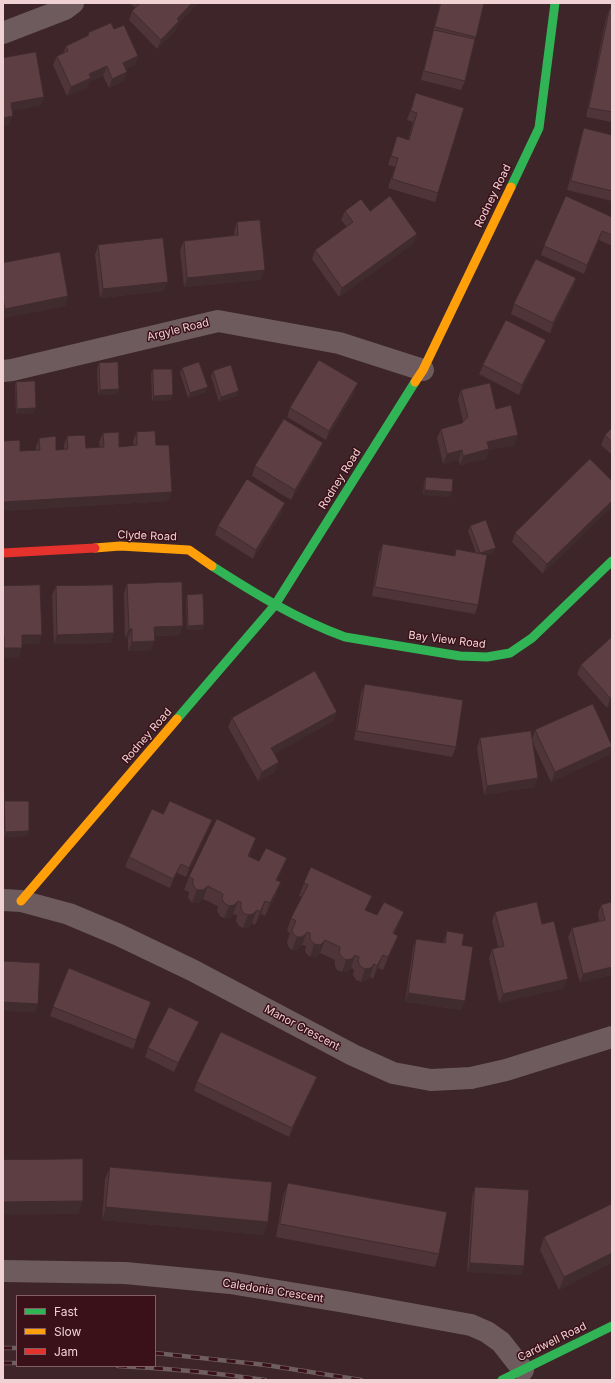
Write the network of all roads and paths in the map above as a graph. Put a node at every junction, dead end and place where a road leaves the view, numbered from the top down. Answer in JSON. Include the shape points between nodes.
{"nodes":[{"id":1,"x":73,"y":3,"type":"edge"},
{"id":2,"x":555,"y":3,"type":"edge"},
{"id":3,"x":3,"y":33,"type":"edge"},
{"id":4,"x":423,"y":370,"type":"junction"},
{"id":5,"x":3,"y":371,"type":"edge"},
{"id":6,"x":3,"y":553,"type":"edge"},
{"id":7,"x":612,"y":561,"type":"edge"},
{"id":8,"x":275,"y":605,"type":"junction"},
{"id":9,"x":12,"y":901,"type":"edge"},
{"id":10,"x":612,"y":1036,"type":"edge"},
{"id":11,"x":3,"y":1271,"type":"edge"},
{"id":12,"x":612,"y":1326,"type":"edge"},
{"id":13,"x":518,"y":1373,"type":"junction"},
{"id":14,"x":502,"y":1380,"type":"edge"}],
"edges":[{"from":1,"to":3,"type":"street","via":[[65,9]]},
{"from":2,"to":4,"type":"street","name":"Rodney Road","via":[[539,128]]},
{"from":4,"to":5,"type":"street","name":"Argyle Road","via":[[339,343],[218,321]]},
{"from":4,"to":8,"type":"street","name":"Rodney Road"},
{"from":6,"to":8,"type":"street","name":"Clyde Road","via":[[120,546],[189,550]]},
{"from":7,"to":8,"type":"street","name":"Bay View Road","via":[[532,638],[510,653],[488,657],[460,656],[345,637]]},
{"from":8,"to":9,"type":"street","name":"Rodney Road"},
{"from":9,"to":10,"type":"street","name":"Manor Crescent","via":[[69,914],[119,935],[192,970],[352,1055],[393,1073],[431,1080],[471,1078],[506,1070]]},
{"from":11,"to":13,"type":"street","name":"Caledonia Crescent","via":[[125,1273],[230,1284],[471,1325],[501,1342]]},
{"from":12,"to":13,"type":"street","name":"Cardwell Road"},
{"from":13,"to":14,"type":"street","name":"Cardwell Road"}]}
